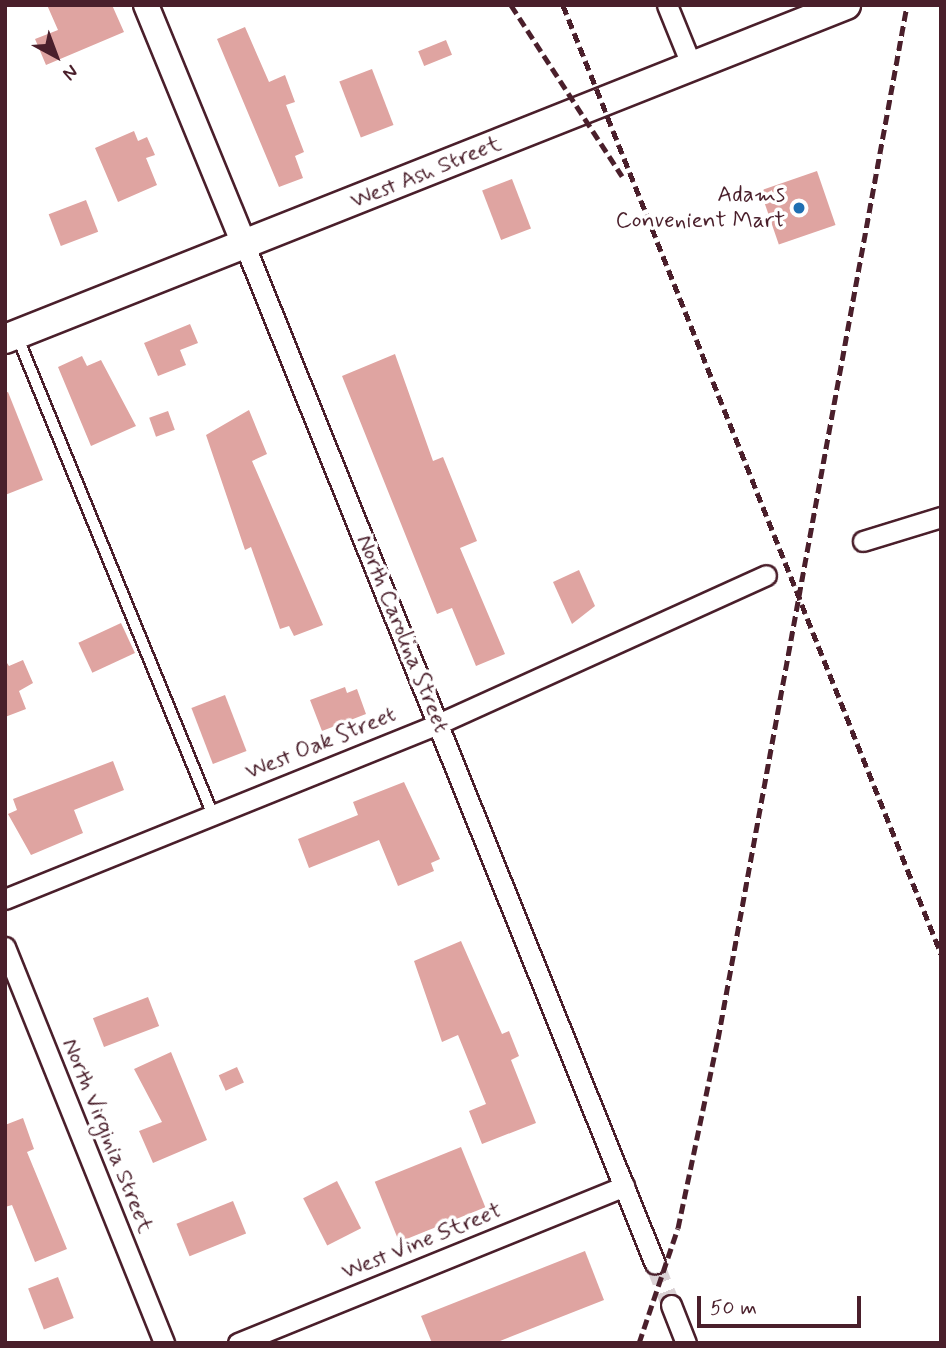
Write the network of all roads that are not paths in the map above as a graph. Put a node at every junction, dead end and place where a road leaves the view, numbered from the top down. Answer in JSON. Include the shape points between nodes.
{"nodes":[{"id":1,"x":146,"y":5,"type":"edge"},
{"id":2,"x":667,"y":5,"type":"edge"},
{"id":3,"x":846,"y":5,"type":"edge"},
{"id":4,"x":691,"y":64,"type":"junction"},
{"id":5,"x":245,"y":246,"type":"junction"},
{"id":6,"x":11,"y":337,"type":"edge"},
{"id":7,"x":941,"y":517,"type":"edge"},
{"id":8,"x":863,"y":541,"type":"dead end"},
{"id":9,"x":766,"y":575,"type":"dead end"},
{"id":10,"x":438,"y":724,"type":"junction"},
{"id":11,"x":213,"y":815,"type":"junction"},
{"id":12,"x":5,"y":899,"type":"edge"},
{"id":13,"x":5,"y":947,"type":"edge"},
{"id":14,"x":624,"y":1186,"type":"junction"},
{"id":15,"x":655,"y":1264,"type":"tunnel mouth"},
{"id":16,"x":671,"y":1305,"type":"tunnel mouth"},
{"id":17,"x":164,"y":1343,"type":"edge"},
{"id":18,"x":238,"y":1343,"type":"edge"},
{"id":19,"x":686,"y":1343,"type":"edge"}],
"edges":[{"from":1,"to":5,"type":"street","name":"North Carolina Street"},
{"from":2,"to":4,"type":"street"},
{"from":3,"to":4,"type":"main road","name":"West Ash Street"},
{"from":4,"to":5,"type":"main road","name":"West Ash Street"},
{"from":5,"to":6,"type":"main road","name":"West Ash Street"},
{"from":5,"to":10,"type":"street","name":"North Carolina Street"},
{"from":6,"to":11,"type":"lane"},
{"from":7,"to":8,"type":"street"},
{"from":9,"to":10,"type":"street","name":"West Oak Street"},
{"from":10,"to":11,"type":"street","name":"West Oak Street"},
{"from":10,"to":14,"type":"street","name":"North Carolina Street"},
{"from":11,"to":12,"type":"street","name":"West Oak Street"},
{"from":13,"to":17,"type":"street","name":"North Virginia Street"},
{"from":14,"to":15,"type":"street","name":"North Carolina Street"},
{"from":14,"to":18,"type":"street","name":"West Vine Street"},
{"from":16,"to":19,"type":"street"}]}
